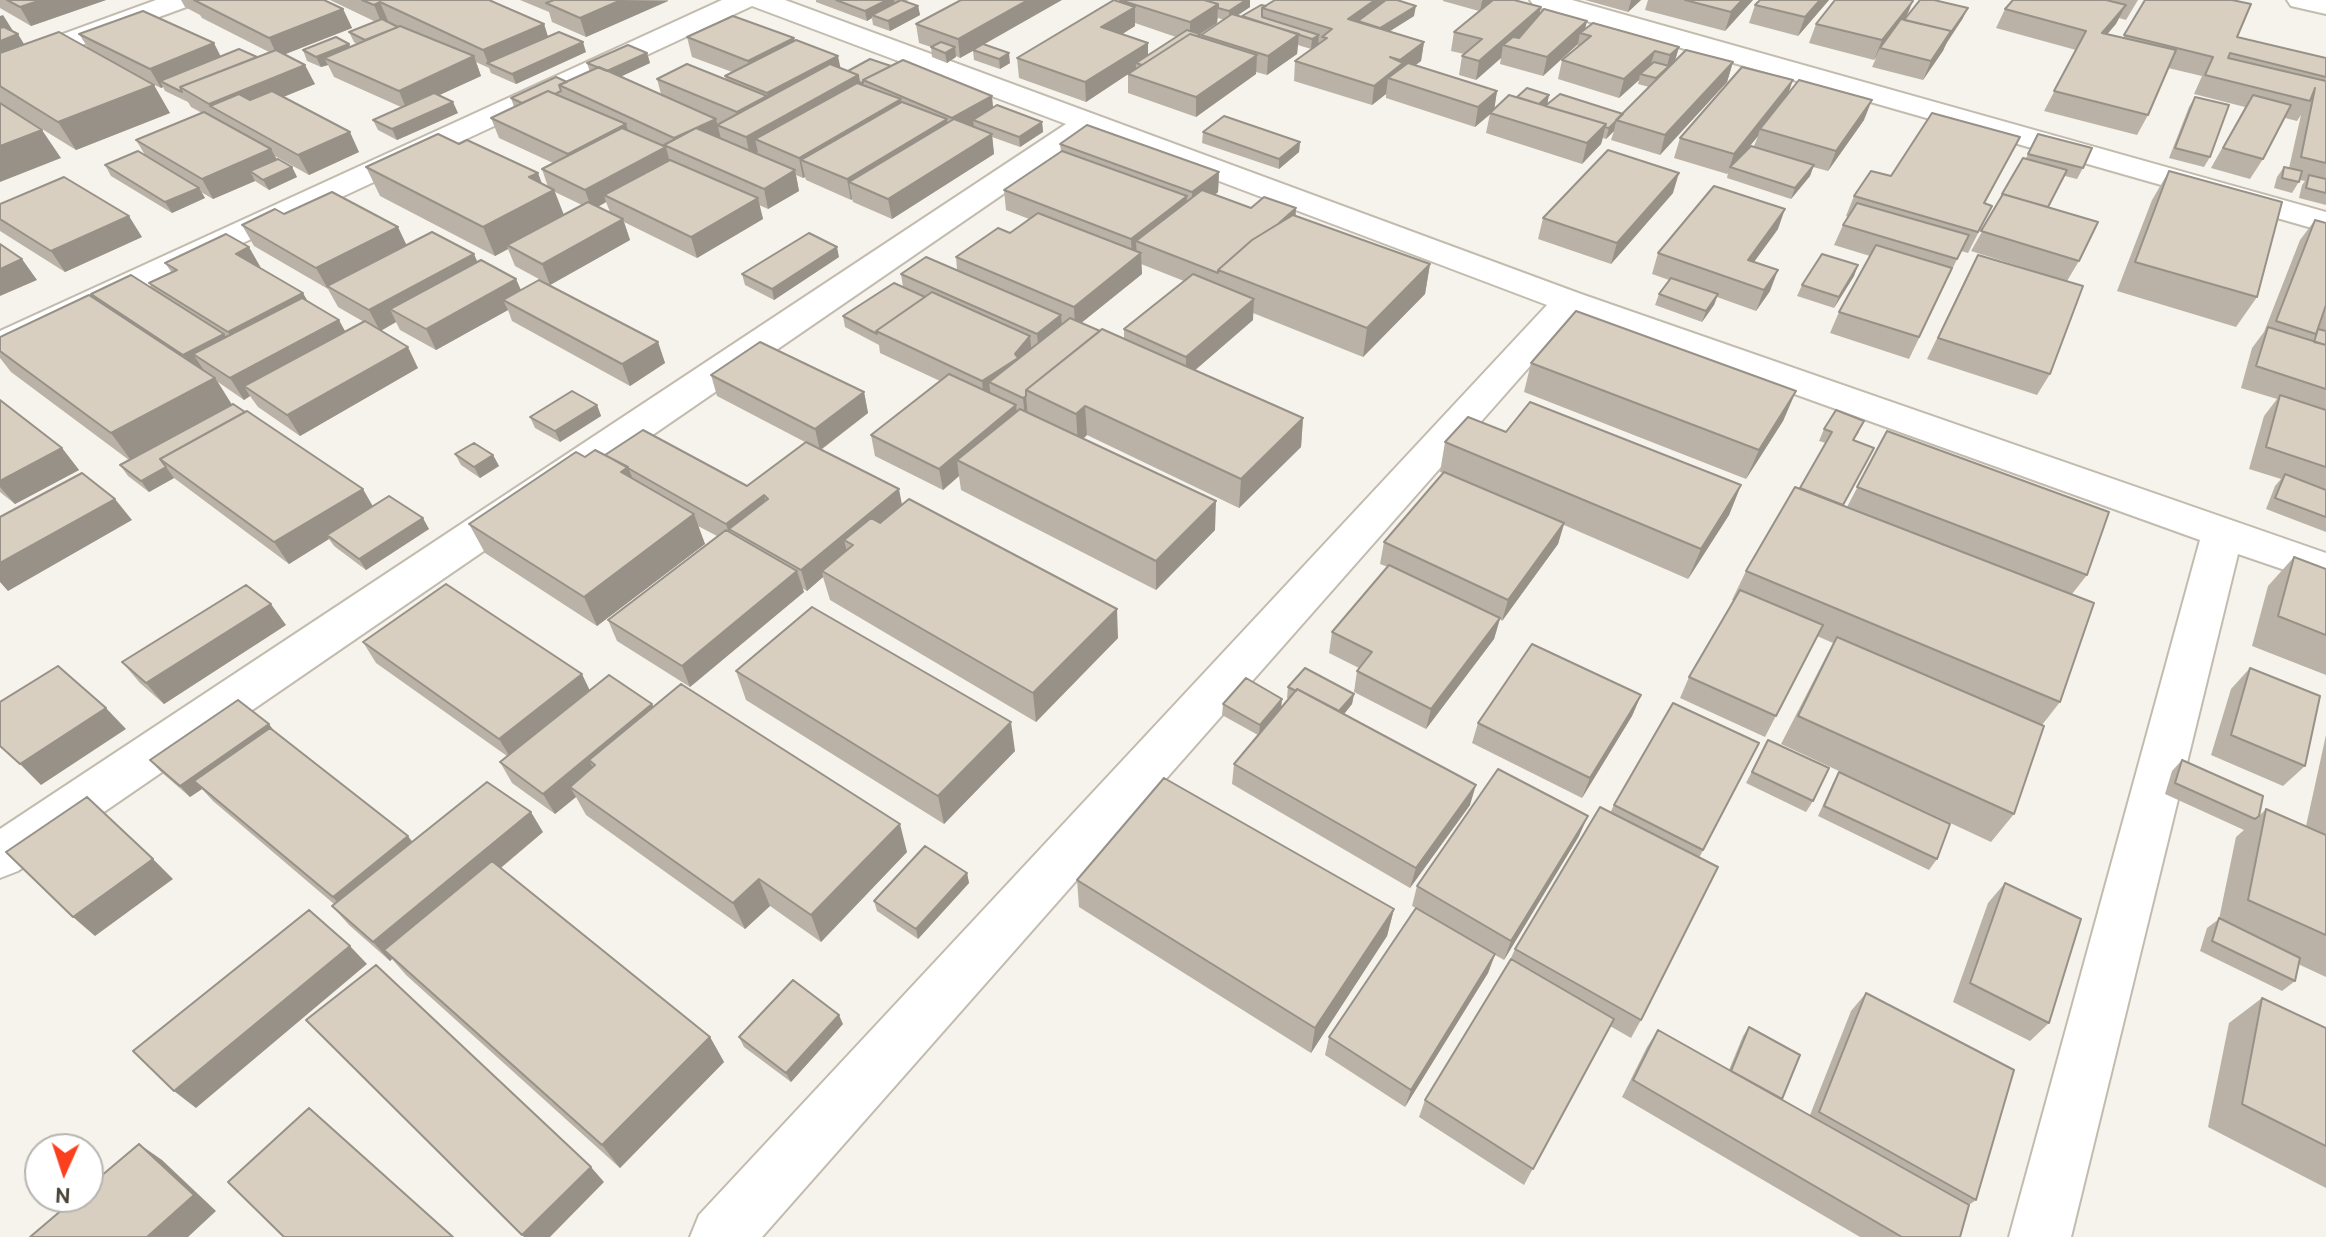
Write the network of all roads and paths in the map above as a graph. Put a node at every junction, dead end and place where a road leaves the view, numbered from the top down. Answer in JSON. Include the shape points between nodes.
{"nodes":[{"id":1,"x":180,"y":0,"type":"edge"},
{"id":2,"x":743,"y":0,"type":"edge"},
{"id":3,"x":761,"y":0,"type":"edge"},
{"id":4,"x":1543,"y":0,"type":"edge"},
{"id":5,"x":2300,"y":0,"type":"edge"},
{"id":6,"x":2326,"y":6,"type":"edge"},
{"id":7,"x":0,"y":67,"type":"edge"},
{"id":8,"x":1090,"y":121,"type":"junction"},
{"id":9,"x":2326,"y":222,"type":"edge"},
{"id":10,"x":1569,"y":301,"type":"junction"},
{"id":11,"x":0,"y":345,"type":"edge"},
{"id":12,"x":2223,"y":531,"type":"junction"},
{"id":13,"x":2326,"y":569,"type":"edge"},
{"id":14,"x":0,"y":856,"type":"edge"},
{"id":15,"x":721,"y":1237,"type":"edge"},
{"id":16,"x":2040,"y":1237,"type":"edge"}],
"edges":[{"from":1,"to":7,"type":"street"},
{"from":2,"to":11,"type":"street"},
{"from":3,"to":8,"type":"street","via":[[906,42]]},
{"from":4,"to":9,"type":"street"},
{"from":5,"to":6,"type":"street"},
{"from":8,"to":10,"type":"street"},
{"from":8,"to":14,"type":"street"},
{"from":10,"to":12,"type":"street"},
{"from":10,"to":15,"type":"street"},
{"from":12,"to":13,"type":"street"},
{"from":12,"to":16,"type":"street"}]}
